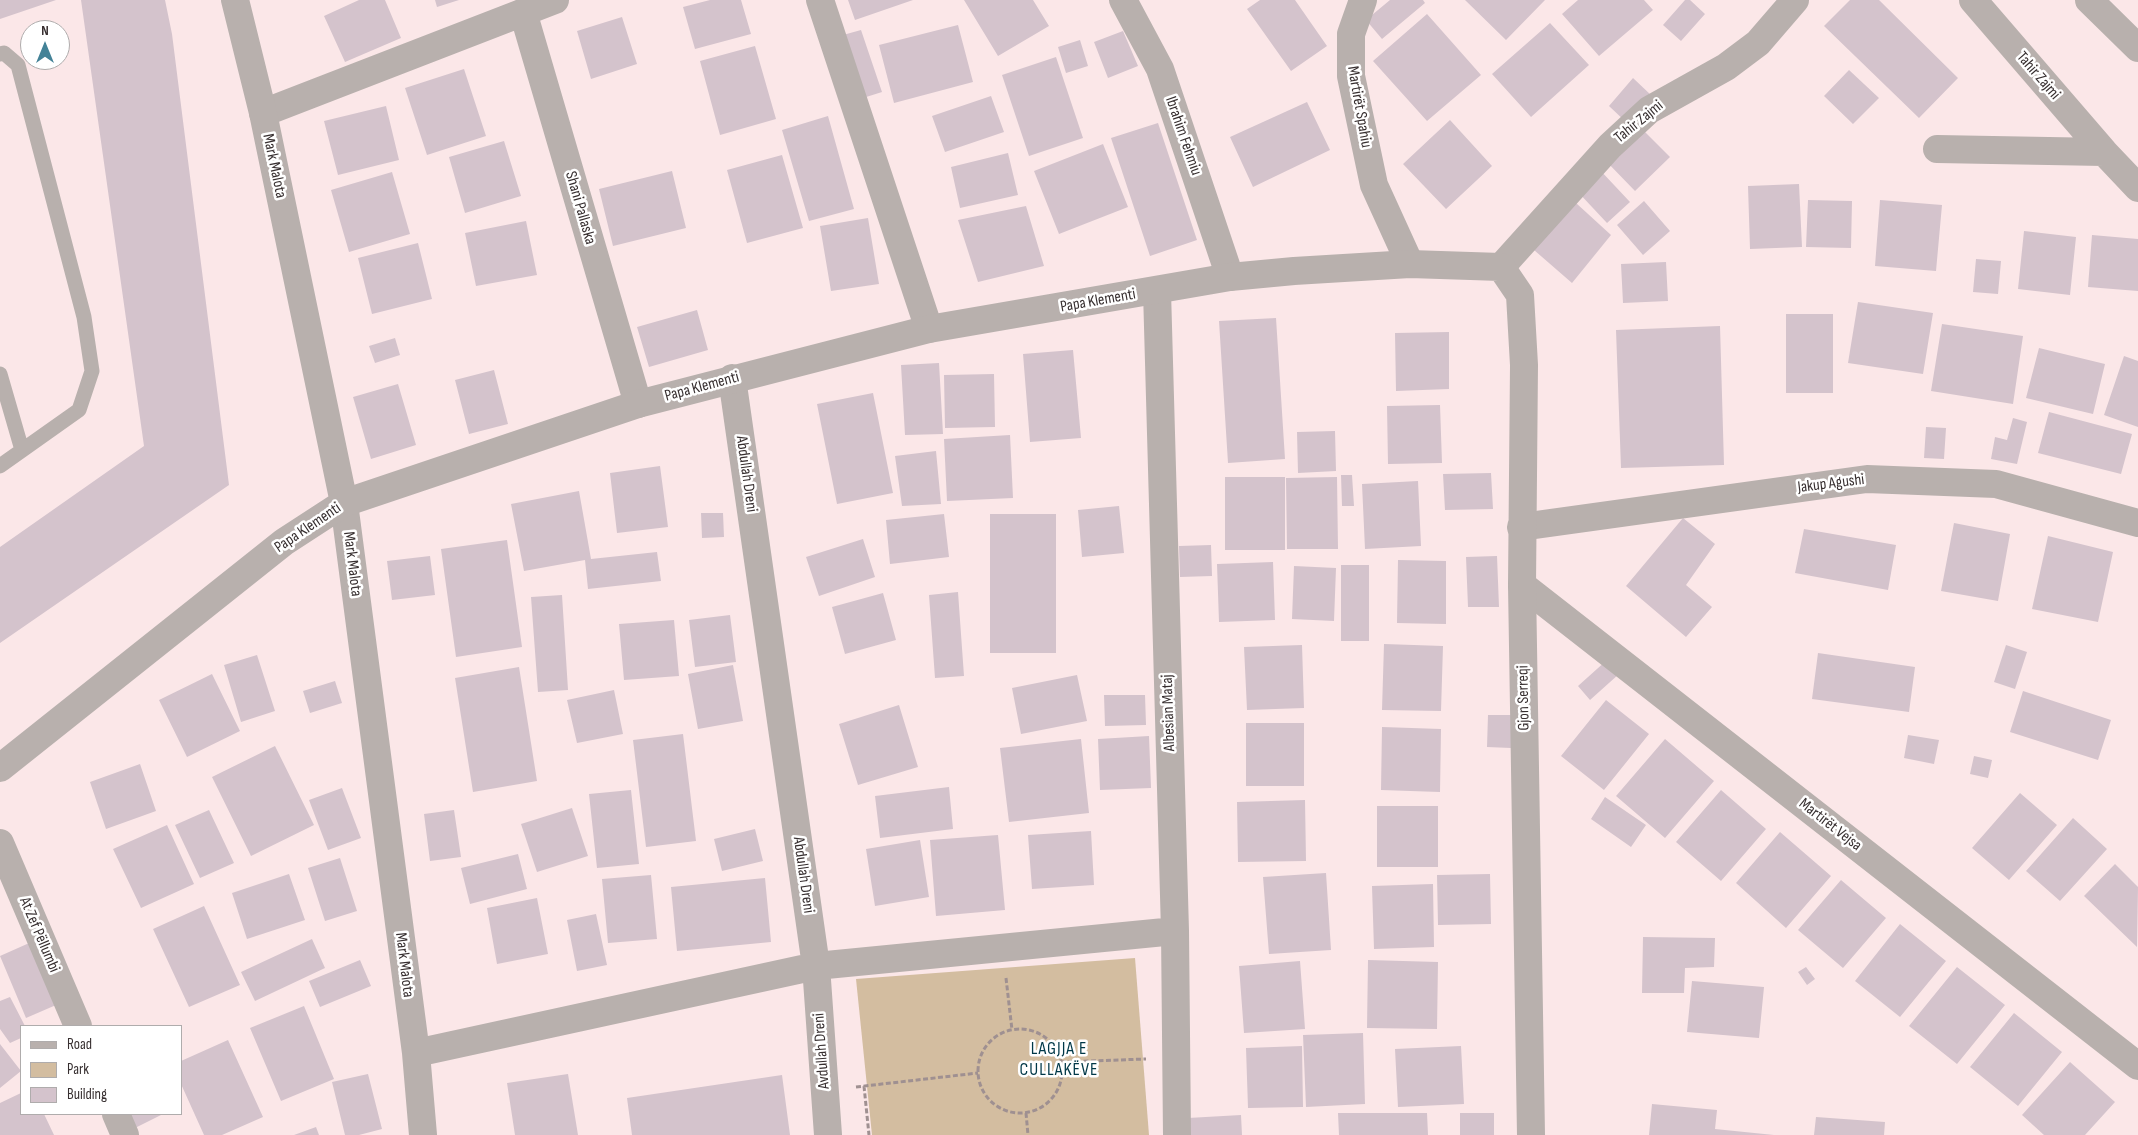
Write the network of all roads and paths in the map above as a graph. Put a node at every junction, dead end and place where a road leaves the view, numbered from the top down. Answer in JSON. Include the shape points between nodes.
{"nodes":[{"id":1,"x":236,"y":0,"type":"edge"},
{"id":2,"x":555,"y":0,"type":"edge"},
{"id":3,"x":820,"y":0,"type":"edge"},
{"id":4,"x":1122,"y":0,"type":"edge"},
{"id":5,"x":1363,"y":0,"type":"edge"},
{"id":6,"x":1795,"y":0,"type":"edge"},
{"id":7,"x":1973,"y":0,"type":"edge"},
{"id":8,"x":2090,"y":0,"type":"edge"},
{"id":9,"x":523,"y":12,"type":"junction"},
{"id":10,"x":2138,"y":48,"type":"edge"},
{"id":11,"x":0,"y":54,"type":"edge"},
{"id":12,"x":263,"y":113,"type":"junction"},
{"id":13,"x":1937,"y":149,"type":"dead end"},
{"id":14,"x":2104,"y":152,"type":"junction"},
{"id":15,"x":2138,"y":188,"type":"edge"},
{"id":16,"x":1410,"y":264,"type":"junction"},
{"id":17,"x":1501,"y":267,"type":"junction"},
{"id":18,"x":1230,"y":277,"type":"junction"},
{"id":19,"x":1157,"y":291,"type":"junction"},
{"id":20,"x":929,"y":329,"type":"junction"},
{"id":21,"x":0,"y":374,"type":"edge"},
{"id":22,"x":732,"y":378,"type":"junction"},
{"id":23,"x":638,"y":404,"type":"junction"},
{"id":24,"x":22,"y":450,"type":"junction"},
{"id":25,"x":0,"y":466,"type":"edge"},
{"id":26,"x":344,"y":503,"type":"junction"},
{"id":27,"x":2138,"y":523,"type":"edge"},
{"id":28,"x":1522,"y":527,"type":"junction"},
{"id":29,"x":1522,"y":585,"type":"junction"},
{"id":30,"x":0,"y":768,"type":"edge"},
{"id":31,"x":0,"y":843,"type":"edge"},
{"id":32,"x":1176,"y":930,"type":"junction"},
{"id":33,"x":1002,"y":948,"type":"junction"},
{"id":34,"x":816,"y":966,"type":"junction"},
{"id":35,"x":78,"y":1025,"type":"edge"},
{"id":36,"x":1012,"y":1030,"type":"junction"},
{"id":37,"x":416,"y":1053,"type":"junction"},
{"id":38,"x":1176,"y":1058,"type":"junction"},
{"id":39,"x":1061,"y":1062,"type":"junction"},
{"id":40,"x":2138,"y":1066,"type":"edge"},
{"id":41,"x":978,"y":1073,"type":"junction"},
{"id":42,"x":864,"y":1086,"type":"junction"},
{"id":43,"x":825,"y":1090,"type":"junction"},
{"id":44,"x":1026,"y":1113,"type":"junction"},
{"id":45,"x":116,"y":1115,"type":"edge"},
{"id":46,"x":125,"y":1135,"type":"edge"},
{"id":47,"x":423,"y":1135,"type":"edge"},
{"id":48,"x":828,"y":1135,"type":"edge"},
{"id":49,"x":869,"y":1135,"type":"edge"},
{"id":50,"x":1028,"y":1135,"type":"edge"},
{"id":51,"x":1177,"y":1135,"type":"edge"},
{"id":52,"x":1531,"y":1135,"type":"edge"}],
"edges":[{"from":1,"to":12,"type":"street","name":"Mark Malota"},
{"from":2,"to":9,"type":"street"},
{"from":3,"to":20,"type":"street"},
{"from":4,"to":18,"type":"street","name":"Ibrahim Fehmiu","via":[[1160,69]]},
{"from":5,"to":16,"type":"street","name":"Martirët Spahiu","via":[[1351,34],[1351,76],[1374,185]]},
{"from":6,"to":17,"type":"street","name":"Tahir Zajmi","via":[[1758,43],[1726,67],[1649,110],[1610,146]]},
{"from":7,"to":14,"type":"street","name":"Tahir Zajmi"},
{"from":8,"to":10,"type":"street"},
{"from":9,"to":12,"type":"street"},
{"from":9,"to":23,"type":"street","name":"Shani Pallaska"},
{"from":11,"to":24,"type":"lane","via":[[4,53],[18,65],[84,317],[92,371],[79,410]]},
{"from":12,"to":26,"type":"street","name":"Mark Malota"},
{"from":13,"to":14,"type":"street"},
{"from":14,"to":15,"type":"street","name":"Tahir Zajmi"},
{"from":16,"to":17,"type":"street","name":"Papa Klementi"},
{"from":16,"to":18,"type":"street","name":"Papa Klementi"},
{"from":17,"to":28,"type":"street","name":"Gjon Serreqi","via":[[1520,295],[1524,365]]},
{"from":18,"to":19,"type":"street","name":"Papa Klementi"},
{"from":19,"to":20,"type":"street","name":"Papa Klementi"},
{"from":19,"to":32,"type":"street","name":"Albesian Mataj"},
{"from":20,"to":22,"type":"street","name":"Papa Klementi"},
{"from":21,"to":24,"type":"lane"},
{"from":22,"to":23,"type":"street","name":"Papa Klementi"},
{"from":22,"to":34,"type":"street","name":"Abdullah Dreni"},
{"from":23,"to":26,"type":"street","name":"Papa Klementi"},
{"from":24,"to":25,"type":"lane"},
{"from":26,"to":30,"type":"street","name":"Papa Klementi","via":[[284,542]]},
{"from":26,"to":37,"type":"street","name":"Mark Malota"},
{"from":27,"to":28,"type":"street","name":"Jakup Agushi","via":[[1996,484],[1867,479]]},
{"from":28,"to":29,"type":"street","name":"Gjon Serreqi"},
{"from":29,"to":40,"type":"street","name":"Martirët Vejsa"},
{"from":29,"to":52,"type":"street","name":"Gjon Serreqi"},
{"from":31,"to":35,"type":"street","name":"At Zef Pëllumbi"},
{"from":32,"to":33,"type":"street"},
{"from":32,"to":38,"type":"street","name":"Albesian Mataj"},
{"from":33,"to":34,"type":"street"},
{"from":33,"to":36,"type":"path"},
{"from":34,"to":37,"type":"street"},
{"from":34,"to":43,"type":"street","name":"Avdullah Dreni"},
{"from":36,"to":39,"type":"path","via":[[1035,1032],[1047,1039]]},
{"from":36,"to":41,"type":"path","via":[[995,1037],[985,1047]]},
{"from":37,"to":47,"type":"street","name":"Mark Malota"},
{"from":38,"to":39,"type":"path"},
{"from":38,"to":51,"type":"street","name":"Albesian Mataj"},
{"from":39,"to":44,"type":"path","via":[[1062,1076],[1058,1089],[1044,1105]]},
{"from":41,"to":42,"type":"path"},
{"from":41,"to":44,"type":"path","via":[[988,1098],[998,1107]]},
{"from":42,"to":43,"type":"path"},
{"from":42,"to":49,"type":"path"},
{"from":43,"to":48,"type":"street","name":"Avdullah Dreni"},
{"from":44,"to":50,"type":"path"},
{"from":45,"to":46,"type":"street"}]}
